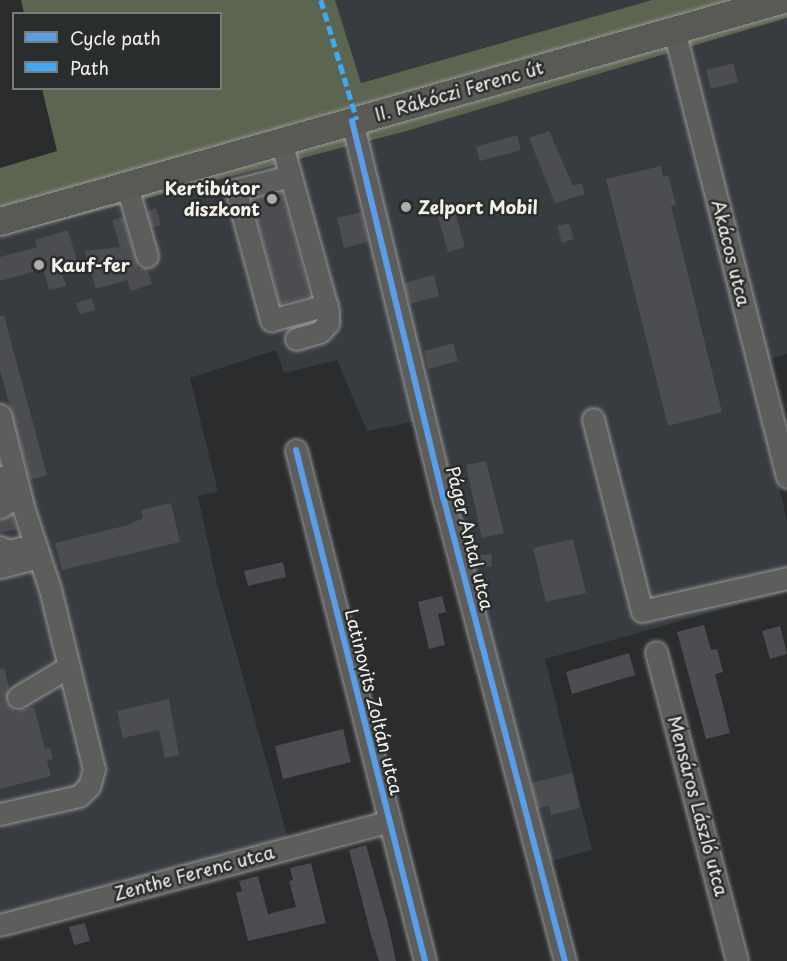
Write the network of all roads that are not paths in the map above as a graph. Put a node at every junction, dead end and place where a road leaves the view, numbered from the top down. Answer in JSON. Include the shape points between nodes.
{"nodes":[{"id":1,"x":780,"y":0,"type":"edge"},
{"id":2,"x":674,"y":30,"type":"junction"},
{"id":3,"x":352,"y":121,"type":"junction"},
{"id":4,"x":281,"y":141,"type":"junction"},
{"id":5,"x":236,"y":154,"type":"junction"},
{"id":6,"x":290,"y":176,"type":"junction"},
{"id":7,"x":246,"y":185,"type":"junction"},
{"id":8,"x":127,"y":186,"type":"junction"},
{"id":9,"x":0,"y":221,"type":"edge"},
{"id":10,"x":147,"y":255,"type":"dead end"},
{"id":11,"x":327,"y":305,"type":"junction"},
{"id":12,"x":296,"y":339,"type":"dead end"},
{"id":13,"x":0,"y":415,"type":"edge"},
{"id":14,"x":593,"y":419,"type":"dead end"},
{"id":15,"x":783,"y":446,"type":"edge"},
{"id":16,"x":296,"y":450,"type":"dead end"},
{"id":17,"x":0,"y":475,"type":"edge"},
{"id":18,"x":787,"y":477,"type":"edge"},
{"id":19,"x":0,"y":507,"type":"edge"},
{"id":20,"x":0,"y":547,"type":"edge"},
{"id":21,"x":38,"y":551,"type":"junction"},
{"id":22,"x":0,"y":567,"type":"edge"},
{"id":23,"x":787,"y":578,"type":"edge"},
{"id":24,"x":656,"y":652,"type":"dead end"},
{"id":25,"x":68,"y":667,"type":"junction"},
{"id":26,"x":18,"y":697,"type":"dead end"},
{"id":27,"x":0,"y":814,"type":"edge"},
{"id":28,"x":388,"y":822,"type":"junction"},
{"id":29,"x":0,"y":925,"type":"edge"},
{"id":30,"x":425,"y":961,"type":"edge"},
{"id":31,"x":565,"y":961,"type":"edge"},
{"id":32,"x":737,"y":961,"type":"edge"}],
"edges":[{"from":1,"to":2,"type":"main road","name":"II. Rákóczi Ferenc út"},
{"from":2,"to":3,"type":"main road","name":"II. Rákóczi Ferenc út"},
{"from":2,"to":15,"type":"street","name":"Akácos utca"},
{"from":3,"to":4,"type":"main road","name":"II. Rákóczi Ferenc út"},
{"from":3,"to":31,"type":"street","name":"Páger Antal utca","via":[[444,500]]},
{"from":4,"to":5,"type":"main road","name":"II. Rákóczi Ferenc út"},
{"from":4,"to":6,"type":"street"},
{"from":5,"to":7,"type":"street"},
{"from":5,"to":8,"type":"main road","name":"II. Rákóczi Ferenc út"},
{"from":6,"to":7,"type":"street"},
{"from":6,"to":11,"type":"street"},
{"from":7,"to":11,"type":"street","via":[[236,190],[271,320]]},
{"from":8,"to":9,"type":"main road","name":"II. Rákóczi Ferenc út"},
{"from":8,"to":10,"type":"street"},
{"from":11,"to":12,"type":"street","via":[[328,322],[320,332]]},
{"from":13,"to":21,"type":"street"},
{"from":14,"to":23,"type":"street","via":[[642,611]]},
{"from":15,"to":18,"type":"street","name":"Akácos utca"},
{"from":16,"to":28,"type":"street","name":"Latinovits Zoltán utca"},
{"from":17,"to":19,"type":"street","via":[[8,502]]},
{"from":20,"to":21,"type":"street","via":[[8,551]]},
{"from":21,"to":22,"type":"street"},
{"from":21,"to":25,"type":"street"},
{"from":24,"to":32,"type":"street","name":"Mensáros László utca"},
{"from":25,"to":26,"type":"street"},
{"from":25,"to":27,"type":"street","via":[[94,768],[91,781],[78,796]]},
{"from":28,"to":29,"type":"street","name":"Zenthe Ferenc utca"},
{"from":28,"to":30,"type":"street","name":"Latinovits Zoltán utca"}]}
